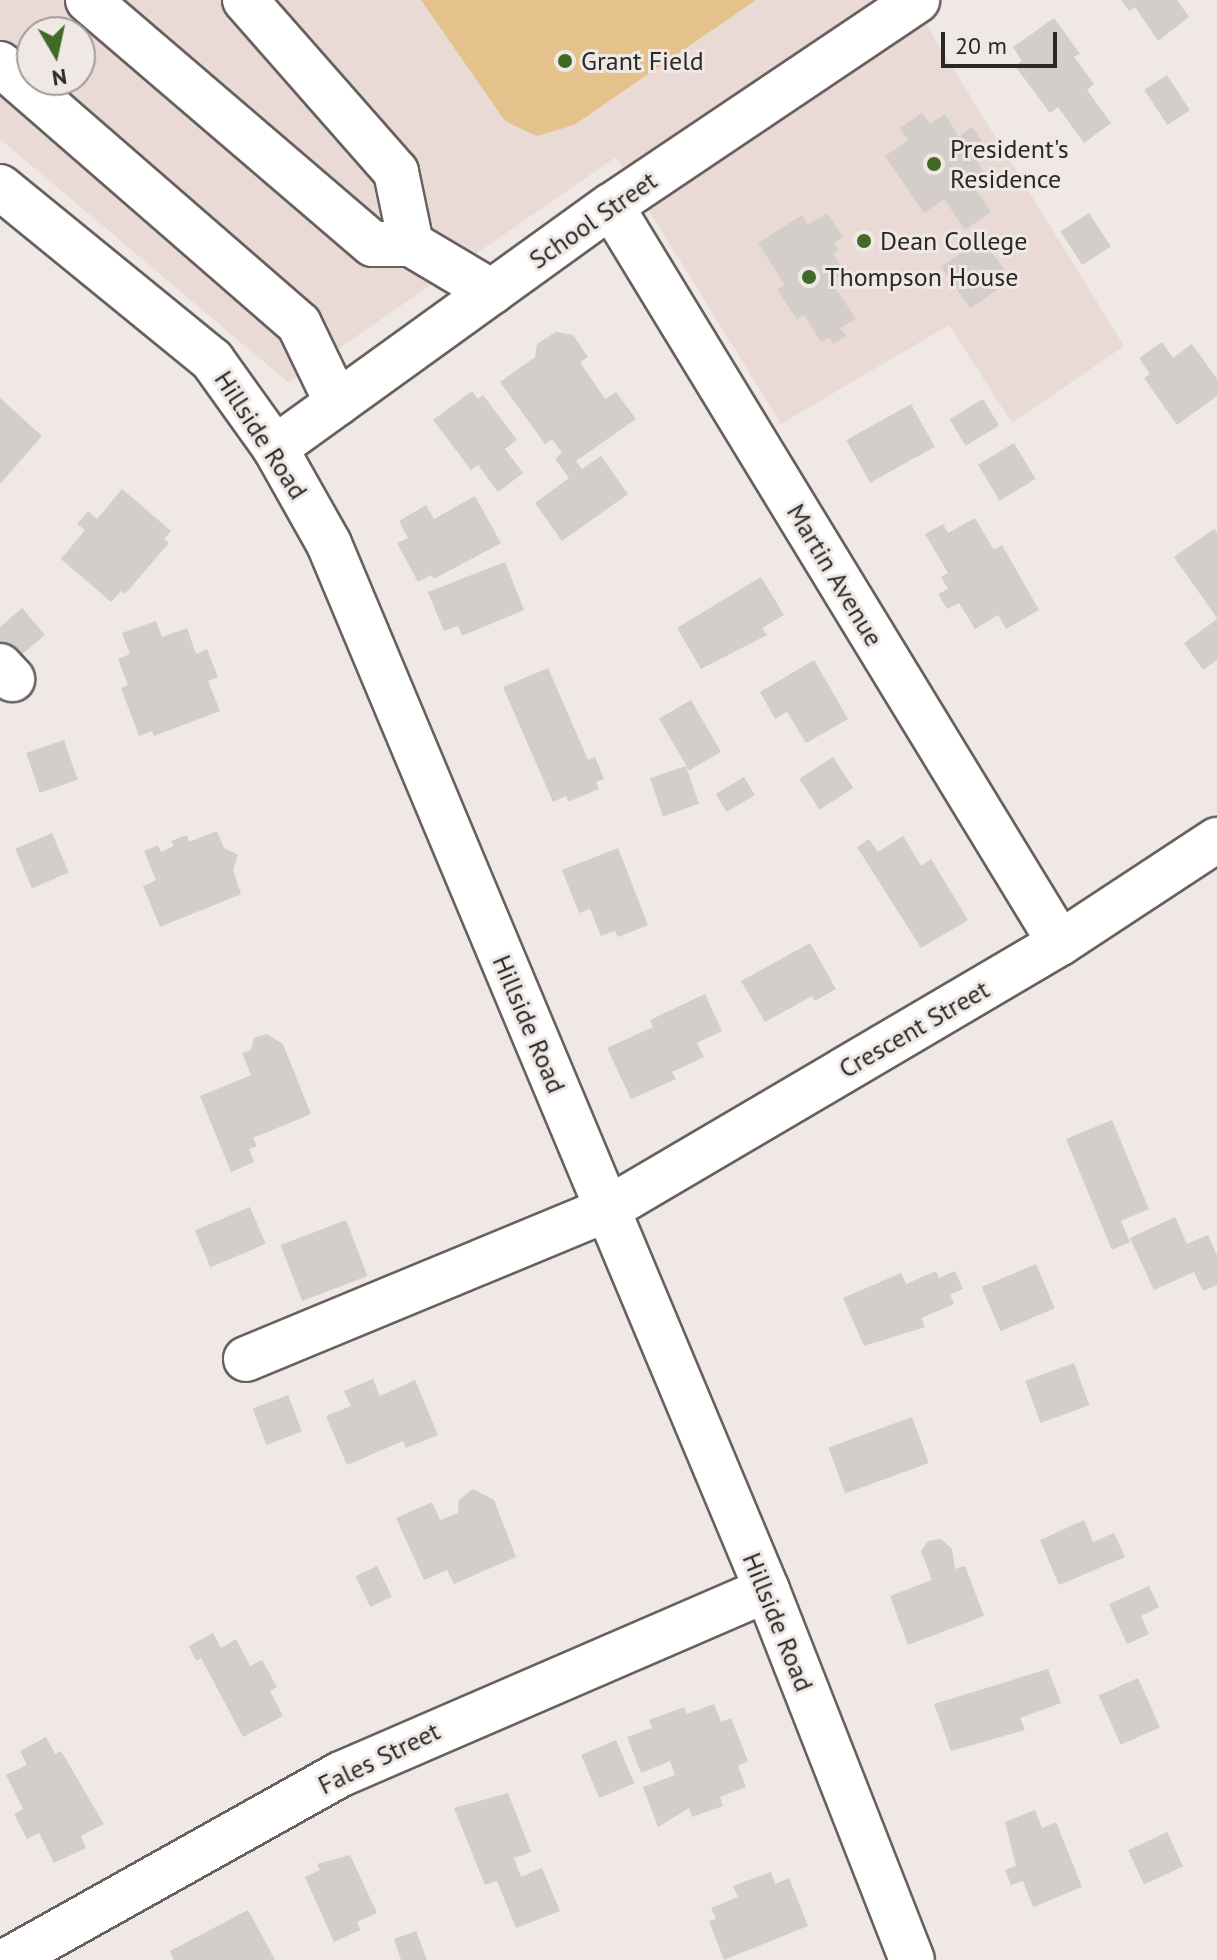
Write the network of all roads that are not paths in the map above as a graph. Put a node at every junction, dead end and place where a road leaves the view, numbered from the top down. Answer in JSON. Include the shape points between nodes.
{"nodes":[{"id":1,"x":88,"y":0,"type":"edge"},
{"id":2,"x":245,"y":0,"type":"edge"},
{"id":3,"x":917,"y":0,"type":"edge"},
{"id":4,"x":0,"y":64,"type":"edge"},
{"id":5,"x":0,"y":187,"type":"edge"},
{"id":6,"x":611,"y":206,"type":"junction"},
{"id":7,"x":411,"y":244,"type":"junction"},
{"id":8,"x":492,"y":292,"type":"junction"},
{"id":9,"x":337,"y":403,"type":"junction"},
{"id":10,"x":275,"y":448,"type":"junction"},
{"id":11,"x":1217,"y":840,"type":"edge"},
{"id":12,"x":1060,"y":943,"type":"junction"},
{"id":13,"x":606,"y":1210,"type":"junction"},
{"id":14,"x":246,"y":1359,"type":"dead end"},
{"id":15,"x":767,"y":1590,"type":"junction"},
{"id":16,"x":8,"y":1960,"type":"edge"},
{"id":17,"x":912,"y":1960,"type":"edge"}],
"edges":[{"from":1,"to":7,"type":"street","via":[[373,244]]},
{"from":2,"to":7,"type":"street","via":[[396,172]]},
{"from":3,"to":6,"type":"street","name":"School Street"},
{"from":4,"to":9,"type":"street","via":[[299,324]]},
{"from":5,"to":10,"type":"street","name":"Hillside Road","via":[[212,360]]},
{"from":6,"to":8,"type":"street","name":"School Street"},
{"from":6,"to":12,"type":"street","name":"Martin Avenue"},
{"from":7,"to":8,"type":"street"},
{"from":8,"to":9,"type":"street","name":"School Street"},
{"from":9,"to":10,"type":"street","name":"School Street"},
{"from":10,"to":13,"type":"street","name":"Hillside Road","via":[[329,544]]},
{"from":11,"to":12,"type":"street","name":"Crescent Street"},
{"from":12,"to":13,"type":"street","name":"Crescent Street"},
{"from":13,"to":14,"type":"street","name":"Crescent Street"},
{"from":13,"to":15,"type":"street","name":"Hillside Road"},
{"from":15,"to":16,"type":"street","name":"Fales Street","via":[[341,1774]]},
{"from":15,"to":17,"type":"street","name":"Hillside Road"}]}
